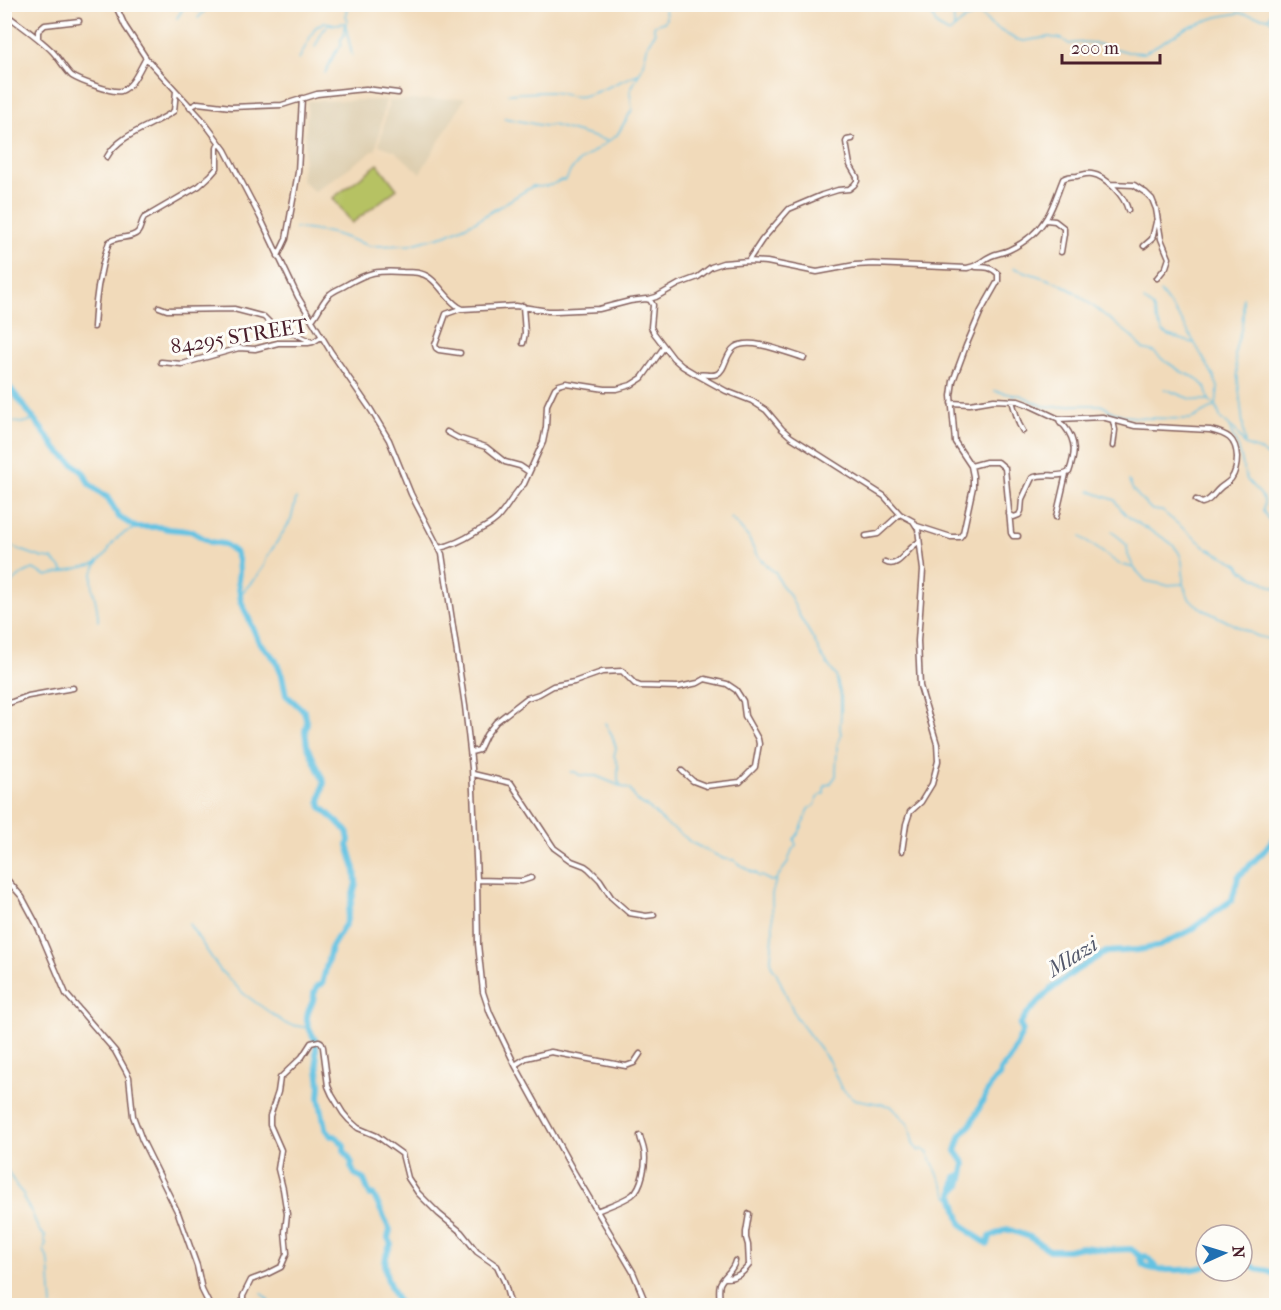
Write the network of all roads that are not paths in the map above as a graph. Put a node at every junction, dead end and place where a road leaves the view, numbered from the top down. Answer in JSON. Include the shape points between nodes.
{"nodes":[{"id":1,"x":115,"y":4,"type":"edge"},
{"id":2,"x":4,"y":13,"type":"edge"},
{"id":3,"x":79,"y":21,"type":"dead end"},
{"id":4,"x":40,"y":40,"type":"junction"},
{"id":5,"x":146,"y":58,"type":"junction"},
{"id":6,"x":176,"y":91,"type":"junction"},
{"id":7,"x":398,"y":93,"type":"dead end"},
{"id":8,"x":302,"y":99,"type":"junction"},
{"id":9,"x":291,"y":102,"type":"junction"},
{"id":10,"x":190,"y":107,"type":"junction"},
{"id":11,"x":301,"y":107,"type":"junction"},
{"id":12,"x":852,"y":139,"type":"dead end"},
{"id":13,"x":220,"y":142,"type":"junction"},
{"id":14,"x":107,"y":157,"type":"dead end"},
{"id":15,"x":1110,"y":184,"type":"junction"},
{"id":16,"x":1128,"y":210,"type":"dead end"},
{"id":17,"x":1157,"y":218,"type":"junction"},
{"id":18,"x":1046,"y":220,"type":"junction"},
{"id":19,"x":1144,"y":246,"type":"dead end"},
{"id":20,"x":1061,"y":252,"type":"dead end"},
{"id":21,"x":278,"y":256,"type":"junction"},
{"id":22,"x":748,"y":261,"type":"junction"},
{"id":23,"x":976,"y":267,"type":"junction"},
{"id":24,"x":1158,"y":278,"type":"dead end"},
{"id":25,"x":646,"y":299,"type":"junction"},
{"id":26,"x":523,"y":306,"type":"junction"},
{"id":27,"x":159,"y":307,"type":"dead end"},
{"id":28,"x":460,"y":309,"type":"junction"},
{"id":29,"x":312,"y":320,"type":"junction"},
{"id":30,"x":94,"y":327,"type":"dead end"},
{"id":31,"x":321,"y":337,"type":"junction"},
{"id":32,"x":313,"y":342,"type":"junction"},
{"id":33,"x":524,"y":343,"type":"dead end"},
{"id":34,"x":664,"y":347,"type":"junction"},
{"id":35,"x":460,"y":353,"type":"dead end"},
{"id":36,"x":804,"y":358,"type":"dead end"},
{"id":37,"x":161,"y":362,"type":"dead end"},
{"id":38,"x":697,"y":375,"type":"junction"},
{"id":39,"x":1012,"y":401,"type":"junction"},
{"id":40,"x":951,"y":403,"type":"junction"},
{"id":41,"x":1059,"y":419,"type":"junction"},
{"id":42,"x":1113,"y":420,"type":"junction"},
{"id":43,"x":1023,"y":431,"type":"dead end"},
{"id":44,"x":447,"y":432,"type":"dead end"},
{"id":45,"x":1113,"y":446,"type":"dead end"},
{"id":46,"x":971,"y":466,"type":"junction"},
{"id":47,"x":529,"y":472,"type":"junction"},
{"id":48,"x":1066,"y":474,"type":"junction"},
{"id":49,"x":1196,"y":500,"type":"dead end"},
{"id":50,"x":900,"y":514,"type":"junction"},
{"id":51,"x":1009,"y":514,"type":"junction"},
{"id":52,"x":1056,"y":517,"type":"dead end"},
{"id":53,"x":917,"y":526,"type":"junction"},
{"id":54,"x":866,"y":536,"type":"dead end"},
{"id":55,"x":1018,"y":536,"type":"dead end"},
{"id":56,"x":919,"y":542,"type":"junction"},
{"id":57,"x":439,"y":548,"type":"junction"},
{"id":58,"x":885,"y":562,"type":"dead end"},
{"id":59,"x":73,"y":688,"type":"dead end"},
{"id":60,"x":4,"y":705,"type":"edge"},
{"id":61,"x":471,"y":752,"type":"junction"},
{"id":62,"x":682,"y":771,"type":"dead end"},
{"id":63,"x":473,"y":774,"type":"junction"},
{"id":64,"x":902,"y":851,"type":"dead end"},
{"id":65,"x":4,"y":876,"type":"edge"},
{"id":66,"x":531,"y":878,"type":"dead end"},
{"id":67,"x":477,"y":880,"type":"junction"},
{"id":68,"x":654,"y":915,"type":"dead end"},
{"id":69,"x":640,"y":1054,"type":"dead end"},
{"id":70,"x":515,"y":1065,"type":"junction"},
{"id":71,"x":640,"y":1136,"type":"dead end"},
{"id":72,"x":597,"y":1211,"type":"junction"},
{"id":73,"x":749,"y":1214,"type":"dead end"},
{"id":74,"x":735,"y":1261,"type":"dead end"},
{"id":75,"x":724,"y":1278,"type":"junction"},
{"id":76,"x":642,"y":1297,"type":"junction"},
{"id":77,"x":210,"y":1305,"type":"edge"},
{"id":78,"x":243,"y":1305,"type":"edge"},
{"id":79,"x":511,"y":1305,"type":"edge"},
{"id":80,"x":627,"y":1305,"type":"edge"},
{"id":81,"x":647,"y":1305,"type":"edge"},
{"id":82,"x":720,"y":1305,"type":"edge"}],
"edges":[{"from":1,"to":5,"type":"street"},
{"from":2,"to":4,"type":"street"},
{"from":3,"to":4,"type":"street","via":[[45,25],[38,31]]},
{"from":4,"to":5,"type":"street","via":[[70,75],[107,90],[120,91],[127,86]]},
{"from":5,"to":6,"type":"street"},
{"from":6,"to":10,"type":"street"},
{"from":6,"to":14,"type":"street","via":[[174,111],[140,129]]},
{"from":7,"to":8,"type":"street","via":[[366,89]]},
{"from":8,"to":9,"type":"street"},
{"from":8,"to":11,"type":"street"},
{"from":9,"to":10,"type":"street"},
{"from":9,"to":11,"type":"street"},
{"from":10,"to":13,"type":"street"},
{"from":11,"to":21,"type":"street","via":[[298,172],[286,239]]},
{"from":12,"to":22,"type":"street","via":[[846,142],[850,165],[857,177],[854,185],[789,208]]},
{"from":13,"to":21,"type":"street"},
{"from":13,"to":30,"type":"street","via":[[217,168],[199,186],[144,218],[134,235],[109,242]]},
{"from":15,"to":16,"type":"street"},
{"from":15,"to":17,"type":"street","via":[[1137,186],[1152,199]]},
{"from":15,"to":18,"type":"street","via":[[1087,173],[1065,177]]},
{"from":17,"to":19,"type":"street","via":[[1152,239]]},
{"from":17,"to":24,"type":"street","via":[[1169,258]]},
{"from":18,"to":20,"type":"street","via":[[1064,228]]},
{"from":18,"to":23,"type":"street","via":[[1024,242]]},
{"from":21,"to":29,"type":"street"},
{"from":22,"to":23,"type":"street","via":[[817,272],[873,264]]},
{"from":22,"to":25,"type":"street","via":[[711,267],[698,277]]},
{"from":23,"to":40,"type":"street","via":[[994,270],[998,281],[966,346],[953,381]]},
{"from":25,"to":26,"type":"street","via":[[599,309],[548,311]]},
{"from":25,"to":34,"type":"street","via":[[653,306],[651,327]]},
{"from":26,"to":28,"type":"street"},
{"from":26,"to":33,"type":"street"},
{"from":27,"to":32,"type":"street","via":[[234,309],[264,317],[278,331]]},
{"from":28,"to":29,"type":"street","via":[[426,275],[377,272],[332,293]]},
{"from":28,"to":35,"type":"street","via":[[446,314],[435,345],[437,349]]},
{"from":29,"to":31,"type":"street"},
{"from":31,"to":32,"type":"street","name":"84295 STREET"},
{"from":31,"to":57,"type":"street","via":[[384,431]]},
{"from":32,"to":37,"type":"street","name":"84295 STREET","via":[[239,348],[182,364]]},
{"from":34,"to":38,"type":"street"},
{"from":34,"to":47,"type":"street","via":[[642,378],[631,385],[605,389],[566,383],[555,388],[547,405],[543,442]]},
{"from":36,"to":38,"type":"street","via":[[749,343],[734,348],[719,373]]},
{"from":38,"to":50,"type":"street","via":[[766,410],[791,437],[884,496]]},
{"from":39,"to":40,"type":"street"},
{"from":39,"to":41,"type":"street"},
{"from":39,"to":43,"type":"street"},
{"from":40,"to":46,"type":"street","via":[[955,442]]},
{"from":41,"to":42,"type":"street"},
{"from":41,"to":48,"type":"street","via":[[1075,451]]},
{"from":42,"to":45,"type":"street"},
{"from":42,"to":49,"type":"street","via":[[1145,428],[1204,429],[1231,439],[1236,447],[1237,468],[1210,500]]},
{"from":44,"to":47,"type":"street","via":[[486,447]]},
{"from":46,"to":51,"type":"street","via":[[994,462],[1003,465]]},
{"from":46,"to":53,"type":"street","via":[[973,487],[962,536],[951,537]]},
{"from":47,"to":57,"type":"street","via":[[496,520],[456,544]]},
{"from":48,"to":51,"type":"street","via":[[1032,478],[1019,516]]},
{"from":48,"to":52,"type":"street"},
{"from":50,"to":53,"type":"street"},
{"from":50,"to":54,"type":"street","via":[[878,534]]},
{"from":51,"to":55,"type":"street","via":[[1011,533]]},
{"from":53,"to":56,"type":"street"},
{"from":56,"to":58,"type":"street","via":[[893,565]]},
{"from":56,"to":64,"type":"street","via":[[923,570],[918,641],[920,686],[938,761],[932,784],[910,812]]},
{"from":57,"to":61,"type":"street"},
{"from":59,"to":60,"type":"street"},
{"from":61,"to":62,"type":"street","via":[[479,750],[496,722],[524,699],[602,672],[622,671],[640,686],[679,687],[705,679],[727,684],[740,695],[745,716],[757,736],[755,767],[740,782],[706,786]]},
{"from":61,"to":63,"type":"street"},
{"from":63,"to":67,"type":"street"},
{"from":63,"to":68,"type":"street","via":[[511,783],[554,848],[589,869],[610,897],[629,913]]},
{"from":65,"to":77,"type":"street","via":[[22,897],[36,923],[66,994],[115,1051],[129,1077],[133,1116],[141,1140],[178,1213]]},
{"from":66,"to":67,"type":"street"},
{"from":67,"to":70,"type":"street","via":[[483,992]]},
{"from":69,"to":70,"type":"street","via":[[626,1066],[550,1052]]},
{"from":70,"to":72,"type":"street"},
{"from":71,"to":72,"type":"street","via":[[645,1152],[638,1188],[627,1198]]},
{"from":72,"to":76,"type":"street","via":[[633,1272]]},
{"from":73,"to":75,"type":"street","via":[[749,1265],[734,1278]]},
{"from":74,"to":75,"type":"street"},
{"from":75,"to":82,"type":"street","via":[[719,1287]]},
{"from":76,"to":80,"type":"street"},
{"from":76,"to":81,"type":"street"},
{"from":78,"to":79,"type":"street","via":[[251,1280],[276,1270],[285,1260],[287,1214],[278,1169],[281,1150],[270,1116],[280,1078],[311,1043],[319,1041],[328,1086],[343,1113],[358,1128],[402,1154],[408,1178],[418,1193],[477,1252],[497,1266]]}]}
